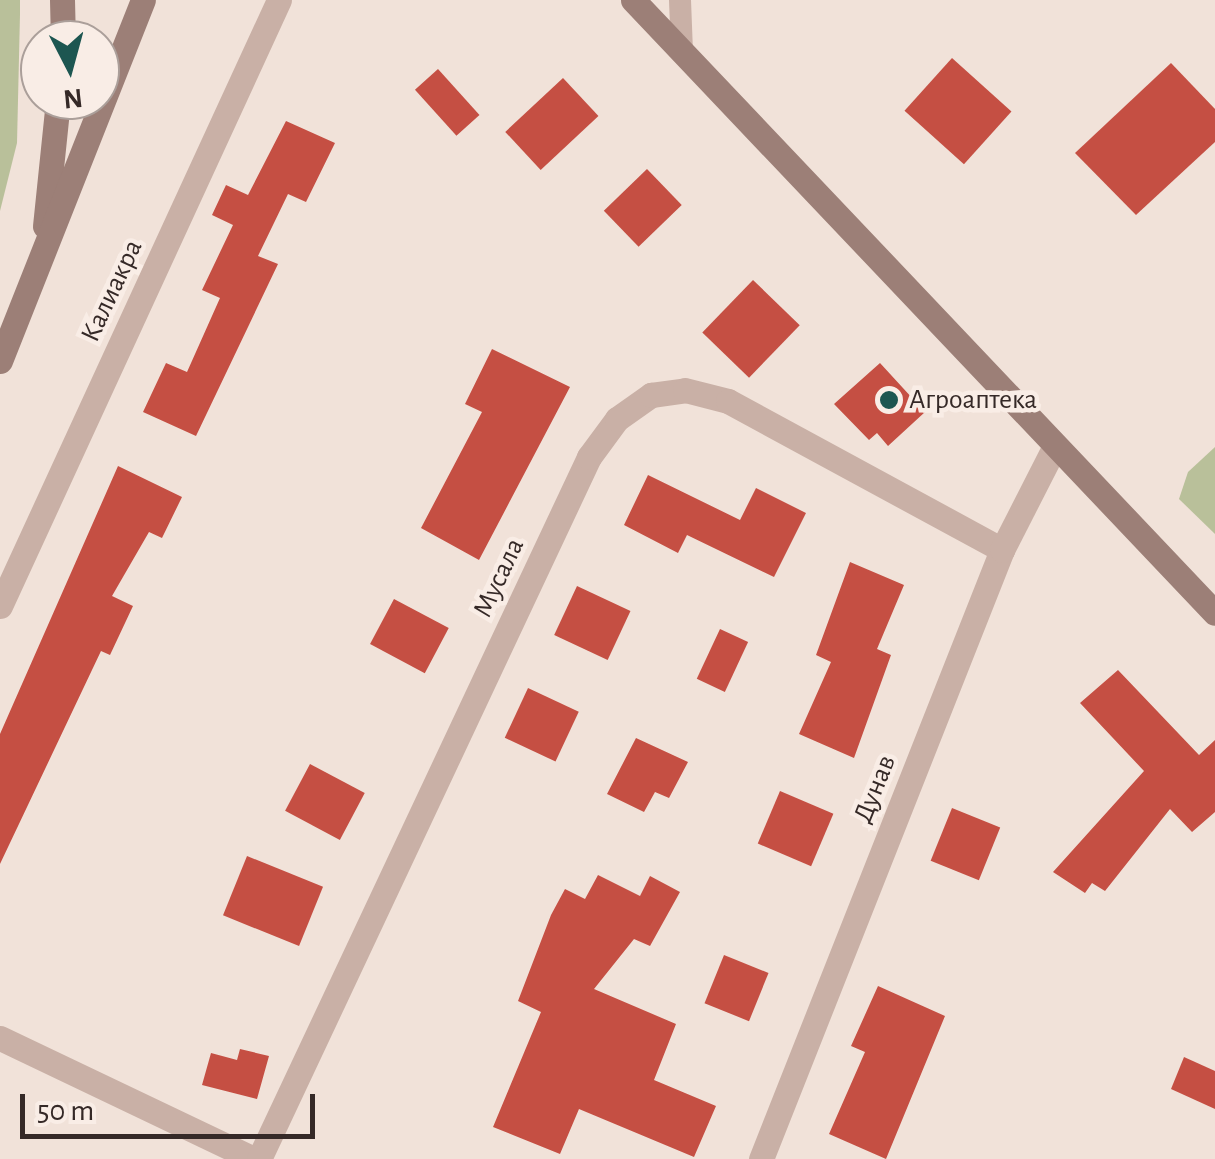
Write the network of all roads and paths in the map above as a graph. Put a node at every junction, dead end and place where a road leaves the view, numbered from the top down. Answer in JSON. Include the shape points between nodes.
{"nodes":[{"id":1,"x":144,"y":0,"type":"edge"},
{"id":2,"x":279,"y":0,"type":"edge"},
{"id":3,"x":633,"y":0,"type":"edge"},
{"id":4,"x":680,"y":0,"type":"edge"},
{"id":5,"x":682,"y":53,"type":"junction"},
{"id":6,"x":56,"y":120,"type":"edge"},
{"id":7,"x":42,"y":256,"type":"junction"},
{"id":8,"x":0,"y":361,"type":"edge"},
{"id":9,"x":1054,"y":446,"type":"junction"},
{"id":10,"x":1002,"y":550,"type":"junction"},
{"id":11,"x":0,"y":606,"type":"edge"},
{"id":12,"x":1215,"y":613,"type":"edge"},
{"id":13,"x":0,"y":1038,"type":"edge"},
{"id":14,"x":256,"y":1159,"type":"edge"},
{"id":15,"x":760,"y":1159,"type":"edge"}],
"edges":[{"from":1,"to":7,"type":"main road"},
{"from":2,"to":11,"type":"street","name":"Калиакра"},
{"from":3,"to":5,"type":"main road"},
{"from":4,"to":5,"type":"lane"},
{"from":5,"to":9,"type":"main road"},
{"from":6,"to":7,"type":"main road"},
{"from":7,"to":8,"type":"main road"},
{"from":9,"to":10,"type":"street","name":"Дунав"},
{"from":9,"to":12,"type":"main road"},
{"from":10,"to":14,"type":"street","name":"Мусала","via":[[728,401],[685,390],[651,395],[617,418],[589,456]]},
{"from":10,"to":15,"type":"street","name":"Дунав"},
{"from":13,"to":14,"type":"street"}]}
